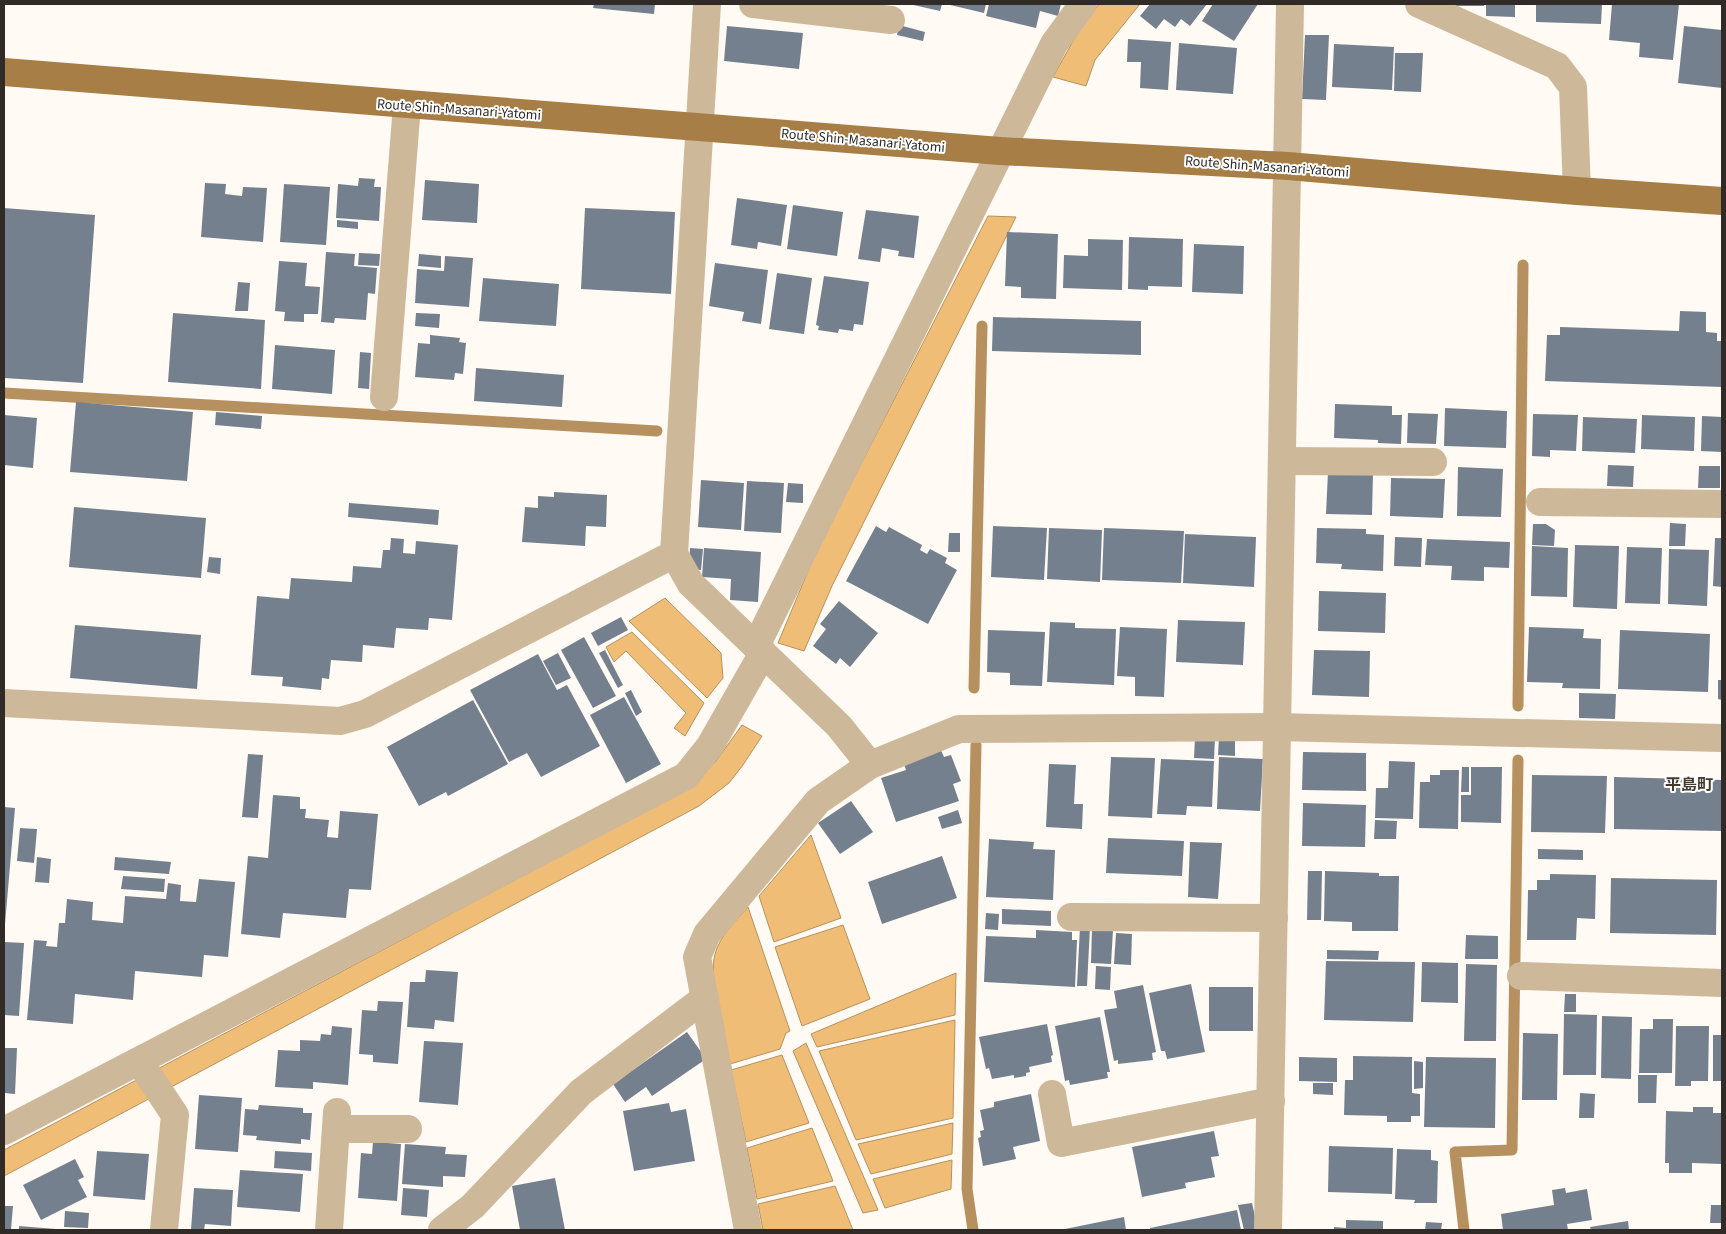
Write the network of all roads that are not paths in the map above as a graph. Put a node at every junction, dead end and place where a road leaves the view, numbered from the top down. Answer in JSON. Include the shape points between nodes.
{"nodes":[{"id":1,"x":707,"y":4,"type":"edge"},
{"id":2,"x":753,"y":4,"type":"edge"},
{"id":3,"x":1082,"y":4,"type":"edge"},
{"id":4,"x":1290,"y":4,"type":"edge"},
{"id":5,"x":1419,"y":4,"type":"edge"},
{"id":6,"x":891,"y":20,"type":"dead end"},
{"id":7,"x":4,"y":72,"type":"edge"},
{"id":8,"x":406,"y":105,"type":"junction"},
{"id":9,"x":700,"y":127,"type":"junction"},
{"id":10,"x":1000,"y":151,"type":"junction"},
{"id":11,"x":1288,"y":166,"type":"junction"},
{"id":12,"x":1577,"y":191,"type":"junction"},
{"id":13,"x":1722,"y":200,"type":"edge"},
{"id":14,"x":384,"y":397,"type":"dead end"},
{"id":15,"x":1282,"y":461,"type":"junction"},
{"id":16,"x":1433,"y":462,"type":"dead end"},
{"id":17,"x":1540,"y":502,"type":"dead end"},
{"id":18,"x":1722,"y":504,"type":"edge"},
{"id":19,"x":674,"y":554,"type":"junction"},
{"id":20,"x":760,"y":650,"type":"junction"},
{"id":21,"x":4,"y":703,"type":"edge"},
{"id":22,"x":1277,"y":727,"type":"junction"},
{"id":23,"x":1722,"y":738,"type":"edge"},
{"id":24,"x":870,"y":765,"type":"junction"},
{"id":25,"x":1071,"y":917,"type":"dead end"},
{"id":26,"x":1274,"y":918,"type":"junction"},
{"id":27,"x":1521,"y":976,"type":"dead end"},
{"id":28,"x":1722,"y":983,"type":"edge"},
{"id":29,"x":705,"y":998,"type":"junction"},
{"id":30,"x":142,"y":1066,"type":"junction"},
{"id":31,"x":1052,"y":1094,"type":"dead end"},
{"id":32,"x":1271,"y":1101,"type":"junction"},
{"id":33,"x":408,"y":1129,"type":"dead end"},
{"id":34,"x":4,"y":1131,"type":"edge"},
{"id":35,"x":164,"y":1230,"type":"edge"},
{"id":36,"x":329,"y":1230,"type":"edge"},
{"id":37,"x":442,"y":1230,"type":"edge"},
{"id":38,"x":748,"y":1230,"type":"edge"},
{"id":39,"x":1268,"y":1230,"type":"edge"}],
"edges":[{"from":1,"to":9,"type":"street"},
{"from":2,"to":6,"type":"street"},
{"from":3,"to":10,"type":"street","via":[[1054,44]]},
{"from":4,"to":11,"type":"street"},
{"from":5,"to":12,"type":"street","via":[[1557,66],[1574,87]]},
{"from":7,"to":8,"type":"main road","name":"Route Shin-Masanari-Yatomi"},
{"from":8,"to":9,"type":"main road","name":"Route Shin-Masanari-Yatomi"},
{"from":8,"to":14,"type":"street"},
{"from":9,"to":10,"type":"main road","name":"Route Shin-Masanari-Yatomi"},
{"from":9,"to":19,"type":"street"},
{"from":10,"to":11,"type":"main road","name":"Route Shin-Masanari-Yatomi"},
{"from":10,"to":20,"type":"street"},
{"from":11,"to":12,"type":"main road","name":"Route Shin-Masanari-Yatomi"},
{"from":11,"to":15,"type":"street"},
{"from":12,"to":13,"type":"main road","name":"Route Shin-Masanari-Yatomi"},
{"from":15,"to":16,"type":"street"},
{"from":15,"to":22,"type":"street"},
{"from":17,"to":18,"type":"street"},
{"from":19,"to":20,"type":"street","via":[[691,584]]},
{"from":19,"to":21,"type":"street","via":[[365,714],[340,722]]},
{"from":20,"to":24,"type":"street","via":[[839,726]]},
{"from":20,"to":30,"type":"street","via":[[710,746],[686,776]]},
{"from":22,"to":23,"type":"street"},
{"from":22,"to":24,"type":"street","via":[[959,729]]},
{"from":22,"to":26,"type":"street"},
{"from":24,"to":29,"type":"street","via":[[818,801],[708,934],[698,957]]},
{"from":25,"to":26,"type":"street"},
{"from":26,"to":32,"type":"street"},
{"from":27,"to":28,"type":"street"},
{"from":29,"to":37,"type":"street","via":[[581,1092],[474,1206]]},
{"from":29,"to":38,"type":"street"},
{"from":30,"to":34,"type":"street"},
{"from":30,"to":35,"type":"street","via":[[174,1115]]},
{"from":31,"to":32,"type":"street","via":[[1061,1143]]},
{"from":32,"to":39,"type":"street"},
{"from":33,"to":36,"type":"street","via":[[337,1120]]}]}
